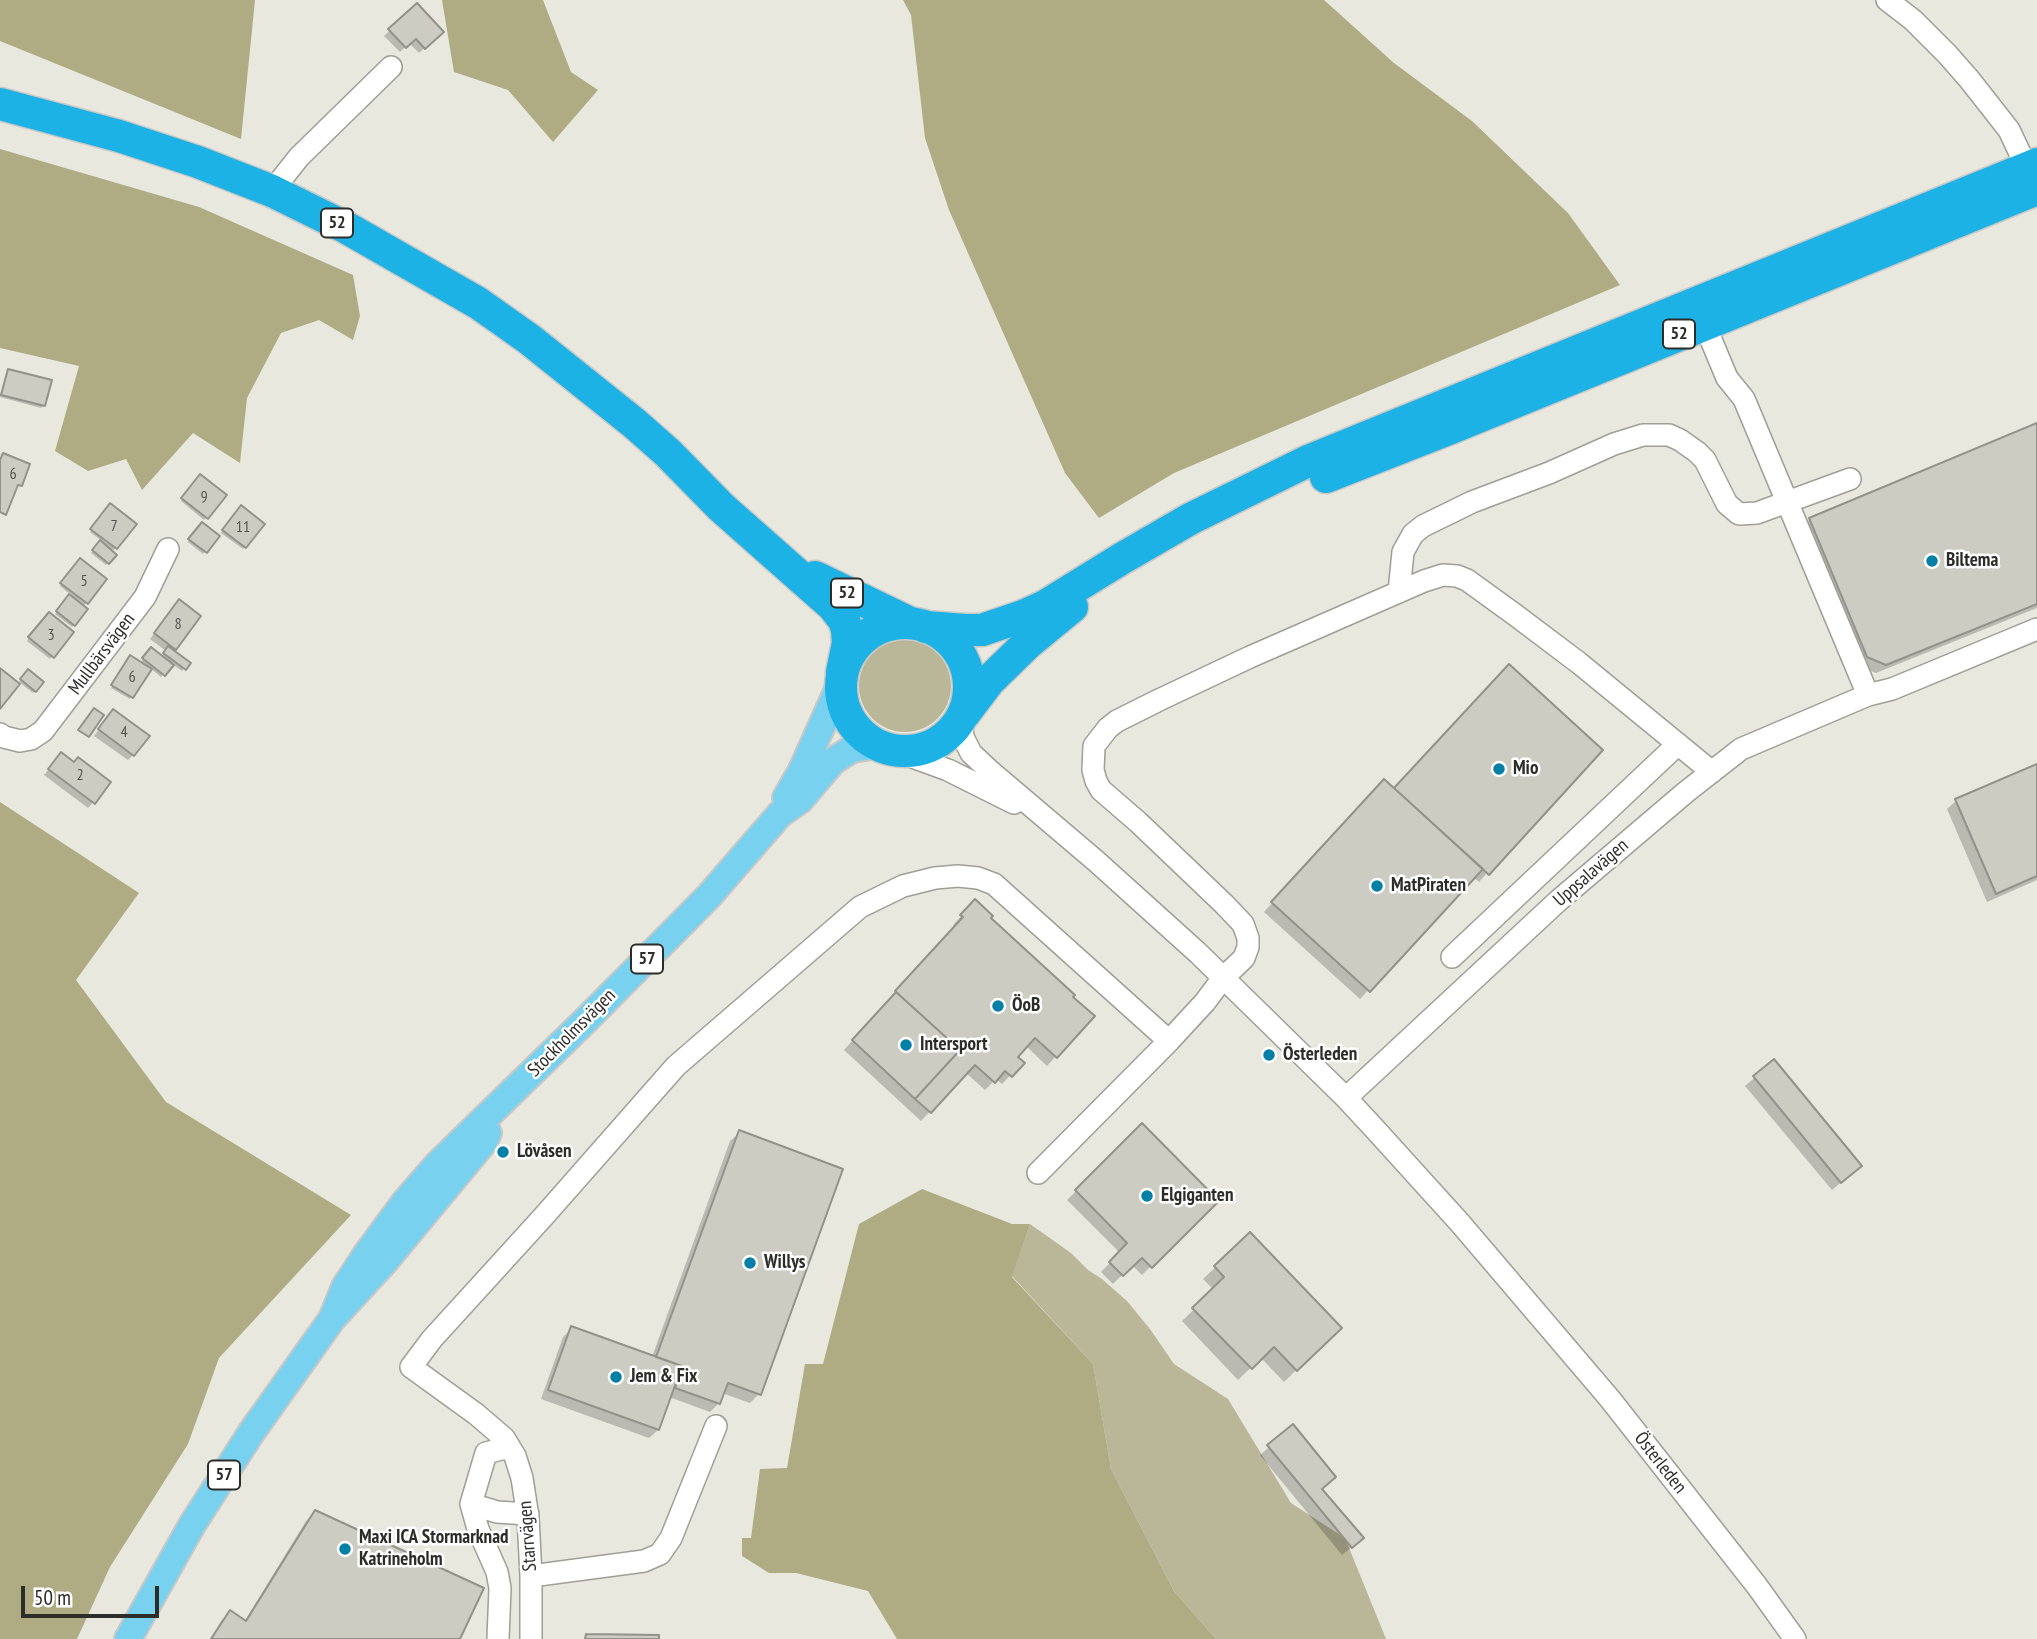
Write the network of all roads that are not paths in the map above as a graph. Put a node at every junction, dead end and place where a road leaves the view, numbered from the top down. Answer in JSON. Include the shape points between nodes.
{"nodes":[{"id":1,"x":1887,"y":0,"type":"edge"},
{"id":2,"x":391,"y":67,"type":"dead end"},
{"id":3,"x":0,"y":104,"type":"edge"},
{"id":4,"x":2034,"y":178,"type":"edge"},
{"id":5,"x":272,"y":191,"type":"junction"},
{"id":6,"x":1700,"y":313,"type":"junction"},
{"id":7,"x":1850,"y":479,"type":"dead end"},
{"id":8,"x":1787,"y":501,"type":"junction"},
{"id":9,"x":168,"y":549,"type":"dead end"},
{"id":10,"x":785,"y":562,"type":"junction"},
{"id":11,"x":1399,"y":592,"type":"junction"},
{"id":12,"x":918,"y":625,"type":"junction"},
{"id":13,"x":2037,"y":629,"type":"edge"},
{"id":14,"x":842,"y":678,"type":"junction"},
{"id":15,"x":1868,"y":695,"type":"junction"},
{"id":16,"x":962,"y":716,"type":"junction"},
{"id":17,"x":9,"y":737,"type":"edge"},
{"id":18,"x":1678,"y":744,"type":"junction"},
{"id":19,"x":884,"y":747,"type":"junction"},
{"id":20,"x":1712,"y":772,"type":"junction"},
{"id":21,"x":1634,"y":786,"type":"junction"},
{"id":22,"x":780,"y":814,"type":"junction"},
{"id":23,"x":1660,"y":814,"type":"junction"},
{"id":24,"x":1044,"y":818,"type":"junction"},
{"id":25,"x":1538,"y":876,"type":"junction"},
{"id":26,"x":1558,"y":901,"type":"junction"},
{"id":27,"x":1452,"y":957,"type":"dead end"},
{"id":28,"x":1223,"y":978,"type":"junction"},
{"id":29,"x":1168,"y":1041,"type":"junction"},
{"id":30,"x":1346,"y":1098,"type":"junction"},
{"id":31,"x":1038,"y":1172,"type":"dead end"},
{"id":32,"x":716,"y":1426,"type":"dead end"},
{"id":33,"x":507,"y":1443,"type":"junction"},
{"id":34,"x":471,"y":1504,"type":"junction"},
{"id":35,"x":528,"y":1514,"type":"junction"},
{"id":36,"x":531,"y":1576,"type":"junction"},
{"id":37,"x":128,"y":1639,"type":"edge"},
{"id":38,"x":498,"y":1639,"type":"edge"},
{"id":39,"x":531,"y":1639,"type":"edge"},
{"id":40,"x":1795,"y":1639,"type":"edge"}],
"edges":[{"from":1,"to":4,"type":"street","via":[[1913,19],[1969,79],[2009,130]]},
{"from":2,"to":5,"type":"street","via":[[299,156]]},
{"from":3,"to":5,"type":"highway","number":"52","via":[[119,136]]},
{"from":4,"to":6,"type":"highway","number":"52"},
{"from":5,"to":10,"type":"highway","number":"52","via":[[395,255],[529,339],[660,446]]},
{"from":6,"to":8,"type":"street","via":[[1727,378],[1744,399]]},
{"from":6,"to":12,"type":"highway","number":"52","via":[[1350,444],[1277,476],[1160,536],[1023,617],[982,630]]},
{"from":6,"to":16,"type":"highway","number":"52","via":[[1451,428],[1237,512],[1175,542],[1064,613],[989,681]]},
{"from":7,"to":8,"type":"street"},
{"from":8,"to":11,"type":"street","via":[[1757,513],[1739,514],[1727,504],[1697,452],[1669,435],[1643,435],[1423,526],[1403,552]]},
{"from":8,"to":15,"type":"street"},
{"from":9,"to":17,"type":"street","name":"Mullbärsvägen","via":[[145,597],[43,731],[31,739]]},
{"from":10,"to":12,"type":"highway","number":"52"},
{"from":10,"to":14,"type":"highway","number":"52","via":[[844,620],[848,643]]},
{"from":11,"to":18,"type":"street","via":[[1443,575],[1467,580]]},
{"from":11,"to":28,"type":"street","via":[[1117,721],[1094,746],[1093,769],[1101,790],[1243,925],[1248,938],[1244,958]]},
{"from":12,"to":14,"type":"highway","number":"52","via":[[886,625],[863,638],[847,658]]},
{"from":12,"to":16,"type":"highway","number":"52","via":[[940,633],[963,659],[969,692]]},
{"from":13,"to":15,"type":"street","name":"Uppsalavägen"},
{"from":14,"to":19,"type":"highway","number":"52","via":[[841,696],[852,723],[867,739]]},
{"from":14,"to":22,"type":"main road","name":"Stockholmsvägen","number":"57"},
{"from":15,"to":20,"type":"street","name":"Uppsalavägen","via":[[1741,749]]},
{"from":16,"to":19,"type":"highway","number":"52","via":[[950,733],[928,747],[903,752]]},
{"from":16,"to":24,"type":"street","name":"Österleden","via":[[962,737],[971,753]]},
{"from":18,"to":20,"type":"street"},
{"from":18,"to":21,"type":"street"},
{"from":19,"to":22,"type":"main road","name":"Stockholmsvägen","number":"57","via":[[852,748],[842,754],[800,800]]},
{"from":19,"to":24,"type":"street","name":"Österleden","via":[[948,771]]},
{"from":20,"to":23,"type":"street","name":"Uppsalavägen"},
{"from":21,"to":23,"type":"street"},
{"from":21,"to":25,"type":"street"},
{"from":22,"to":37,"type":"main road","name":"Stockholmsvägen","number":"57","via":[[709,896],[508,1097],[483,1143],[332,1318],[192,1525]]},
{"from":23,"to":26,"type":"street","name":"Uppsalavägen"},
{"from":24,"to":28,"type":"street","name":"Österleden"},
{"from":25,"to":26,"type":"street"},
{"from":25,"to":27,"type":"street"},
{"from":26,"to":30,"type":"street","name":"Uppsalavägen"},
{"from":28,"to":29,"type":"street"},
{"from":28,"to":30,"type":"street","name":"Österleden"},
{"from":29,"to":31,"type":"street"},
{"from":29,"to":33,"type":"street","via":[[993,884],[978,878],[935,878],[903,886],[860,906],[676,1066],[411,1367]]},
{"from":30,"to":40,"type":"street","name":"Österleden","via":[[1610,1399]]},
{"from":32,"to":36,"type":"street","via":[[671,1538],[660,1554],[644,1561]]},
{"from":33,"to":34,"type":"street","via":[[486,1453]]},
{"from":33,"to":35,"type":"street","name":"Starrvägen","via":[[522,1478]]},
{"from":34,"to":35,"type":"street","via":[[497,1513]]},
{"from":34,"to":38,"type":"street","via":[[497,1572]]},
{"from":35,"to":36,"type":"street","name":"Starrvägen"},
{"from":36,"to":39,"type":"street","name":"Starrvägen"}]}
